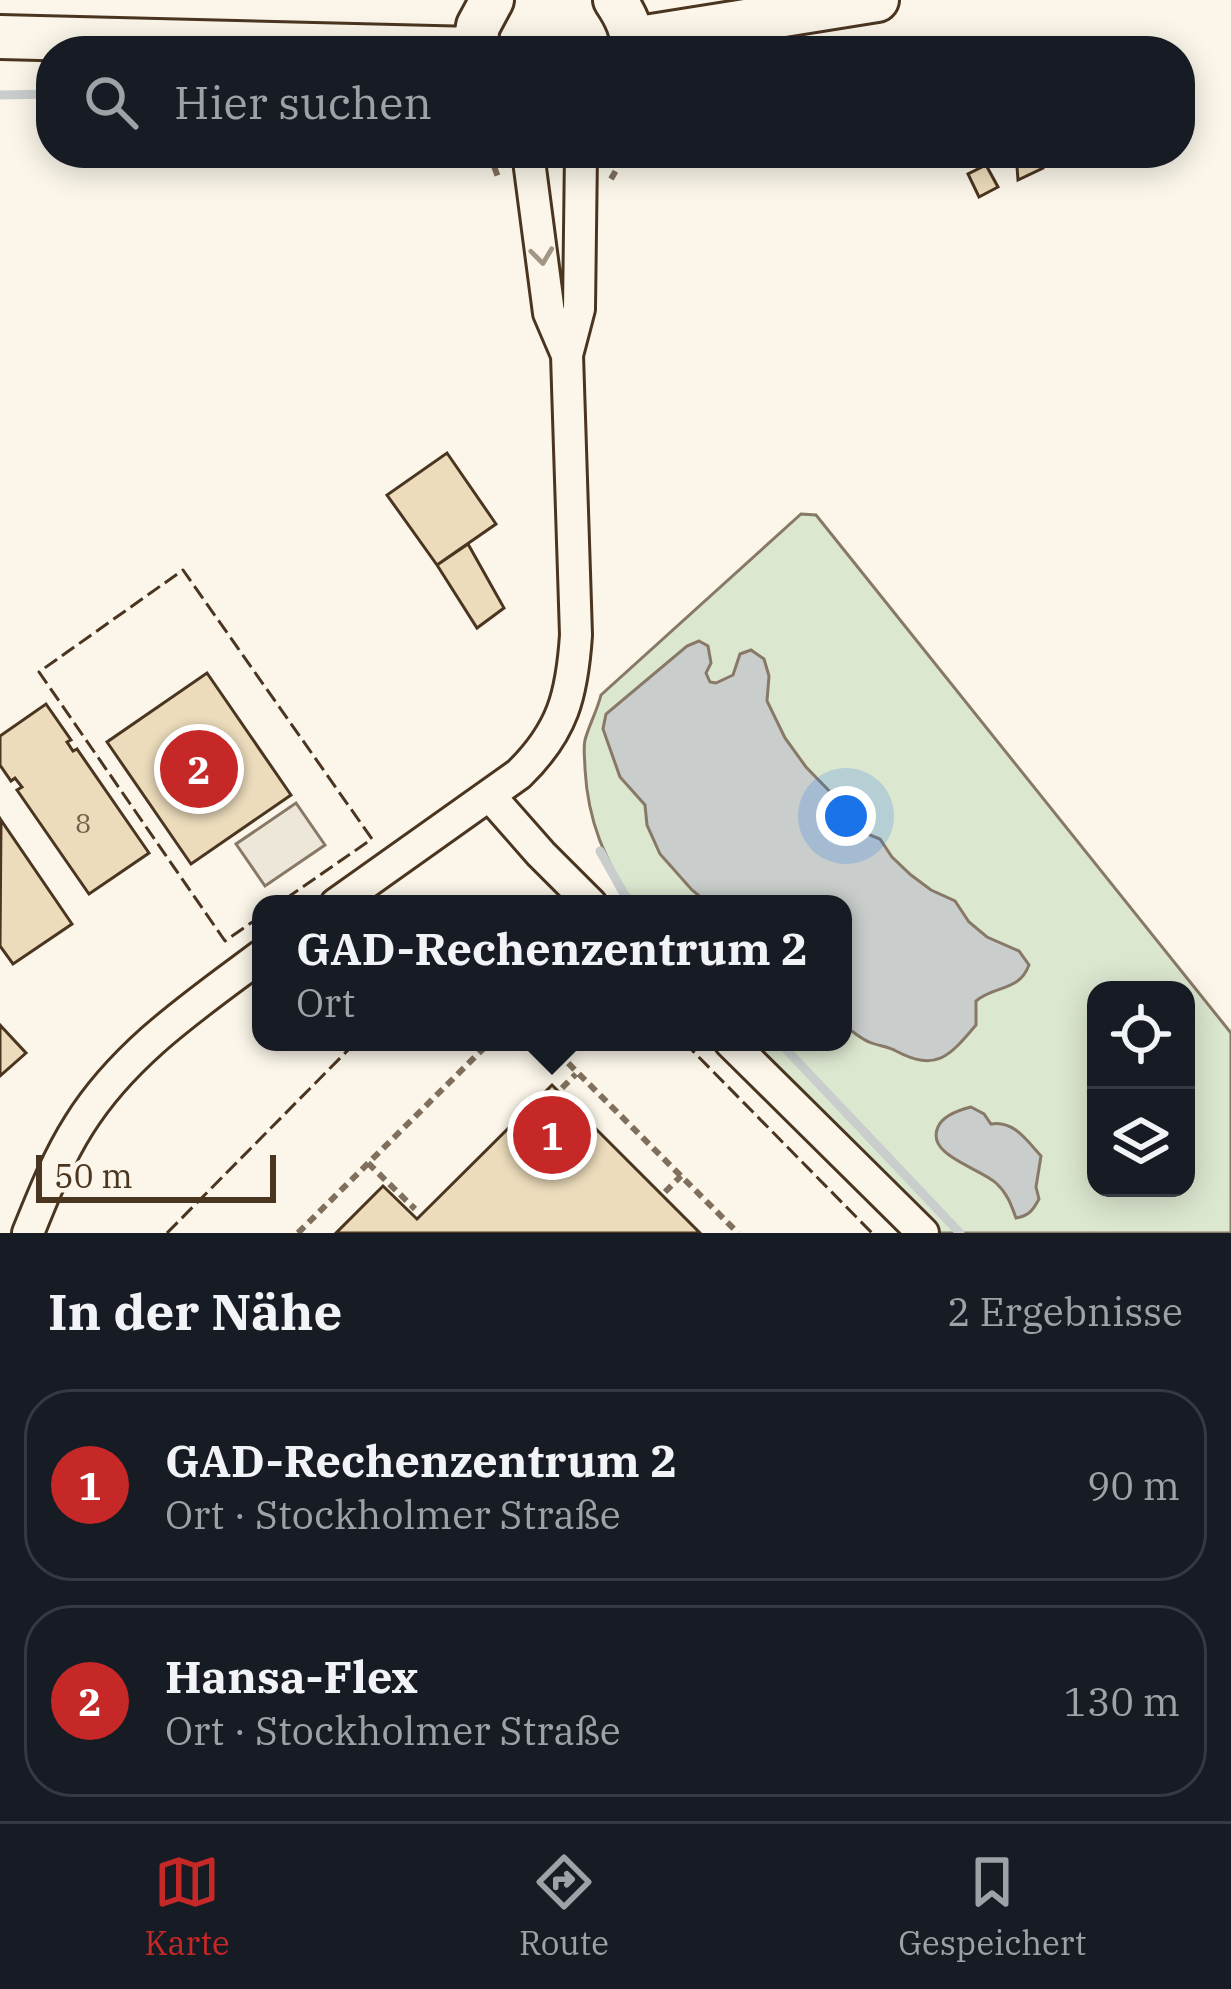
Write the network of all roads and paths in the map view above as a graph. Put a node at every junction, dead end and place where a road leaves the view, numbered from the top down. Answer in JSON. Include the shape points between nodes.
{"nodes":[{"id":1,"x":492,"y":0,"type":"edge"},
{"id":2,"x":616,"y":0,"type":"edge"},
{"id":3,"x":877,"y":0,"type":"edge"},
{"id":4,"x":476,"y":36,"type":"edge"},
{"id":5,"x":631,"y":36,"type":"edge"},
{"id":6,"x":682,"y":36,"type":"edge"},
{"id":7,"x":0,"y":37,"type":"edge"},
{"id":8,"x":36,"y":38,"type":"edge"},
{"id":9,"x":531,"y":168,"type":"edge"},
{"id":10,"x":581,"y":168,"type":"edge"},
{"id":11,"x":567,"y":356,"type":"junction"},
{"id":12,"x":490,"y":796,"type":"junction"},
{"id":13,"x":349,"y":895,"type":"edge"},
{"id":14,"x":582,"y":895,"type":"edge"},
{"id":15,"x":252,"y":963,"type":"edge"},
{"id":16,"x":481,"y":1051,"type":"edge"},
{"id":17,"x":556,"y":1051,"type":"edge"},
{"id":18,"x":739,"y":1051,"type":"edge"},
{"id":19,"x":577,"y":1072,"type":"junction"},
{"id":20,"x":562,"y":1088,"type":"dead end"},
{"id":21,"x":368,"y":1163,"type":"junction"},
{"id":22,"x":681,"y":1176,"type":"junction"},
{"id":23,"x":665,"y":1192,"type":"dead end"},
{"id":24,"x":415,"y":1209,"type":"dead end"},
{"id":25,"x":28,"y":1233,"type":"edge"},
{"id":26,"x":298,"y":1233,"type":"edge"},
{"id":27,"x":738,"y":1233,"type":"edge"},
{"id":28,"x":922,"y":1233,"type":"edge"}],
"edges":[{"from":1,"to":4,"type":"main road"},
{"from":2,"to":5,"type":"main road"},
{"from":3,"to":6,"type":"main road"},
{"from":7,"to":8,"type":"main road"},
{"from":9,"to":11,"type":"street","one_way":true,"via":[[549,314]]},
{"from":10,"to":11,"type":"street","via":[[580,309]]},
{"from":11,"to":12,"type":"street","via":[[571,687],[539,754]]},
{"from":12,"to":13,"type":"street"},
{"from":12,"to":14,"type":"street"},
{"from":15,"to":25,"type":"street","via":[[114,1077],[80,1124]]},
{"from":16,"to":21,"type":"path"},
{"from":17,"to":19,"type":"path"},
{"from":18,"to":28,"type":"street"},
{"from":19,"to":20,"type":"path"},
{"from":19,"to":22,"type":"path"},
{"from":21,"to":24,"type":"path"},
{"from":21,"to":26,"type":"path"},
{"from":22,"to":23,"type":"path"},
{"from":22,"to":27,"type":"path"}]}
